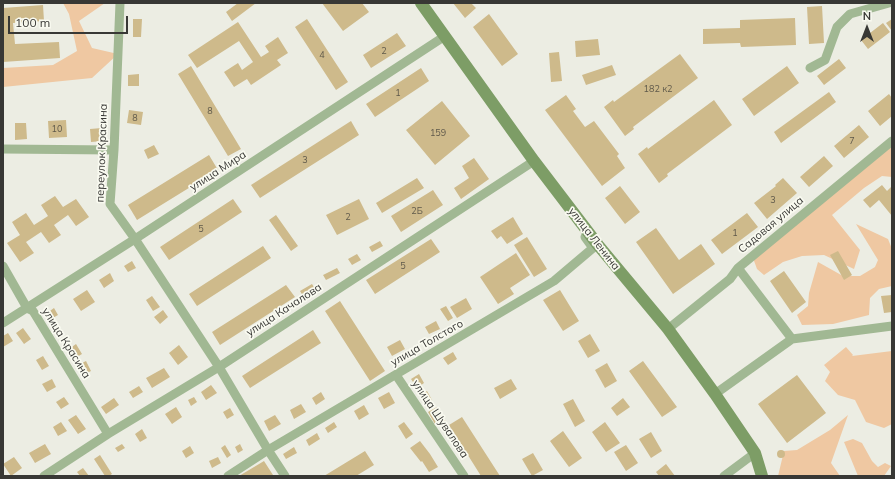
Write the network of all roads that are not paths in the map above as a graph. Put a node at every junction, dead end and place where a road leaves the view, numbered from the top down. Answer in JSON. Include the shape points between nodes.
{"nodes":[{"id":1,"x":120,"y":3,"type":"edge"},
{"id":2,"x":421,"y":3,"type":"edge"},
{"id":3,"x":889,"y":3,"type":"edge"},
{"id":4,"x":445,"y":36,"type":"junction"},
{"id":5,"x":810,"y":68,"type":"dead end"},
{"id":6,"x":892,"y":141,"type":"edge"},
{"id":7,"x":3,"y":149,"type":"edge"},
{"id":8,"x":114,"y":150,"type":"junction"},
{"id":9,"x":534,"y":161,"type":"junction"},
{"id":10,"x":572,"y":210,"type":"junction"},
{"id":11,"x":135,"y":239,"type":"junction"},
{"id":12,"x":3,"y":266,"type":"edge"},
{"id":13,"x":738,"y":268,"type":"junction"},
{"id":14,"x":27,"y":308,"type":"junction"},
{"id":15,"x":3,"y":323,"type":"edge"},
{"id":16,"x":892,"y":326,"type":"edge"},
{"id":17,"x":668,"y":329,"type":"junction"},
{"id":18,"x":792,"y":339,"type":"junction"},
{"id":19,"x":219,"y":367,"type":"junction"},
{"id":20,"x":396,"y":375,"type":"junction"},
{"id":21,"x":715,"y":394,"type":"junction"},
{"id":22,"x":108,"y":434,"type":"junction"},
{"id":23,"x":268,"y":450,"type":"junction"},
{"id":24,"x":755,"y":453,"type":"junction"},
{"id":25,"x":44,"y":476,"type":"edge"},
{"id":26,"x":228,"y":476,"type":"edge"},
{"id":27,"x":285,"y":476,"type":"edge"},
{"id":28,"x":464,"y":476,"type":"edge"},
{"id":29,"x":724,"y":476,"type":"edge"},
{"id":30,"x":762,"y":476,"type":"edge"}],
"edges":[{"from":1,"to":8,"type":"street","name":"переулок Красина"},
{"from":2,"to":4,"type":"main road","name":"улица Ленина"},
{"from":3,"to":5,"type":"street","via":[[850,14],[837,28],[824,60]]},
{"from":4,"to":9,"type":"main road","name":"улица Ленина"},
{"from":4,"to":11,"type":"street","name":"улица Мира"},
{"from":6,"to":13,"type":"street","name":"Садовая улица"},
{"from":7,"to":8,"type":"street"},
{"from":8,"to":11,"type":"street","name":"переулок Красина","via":[[110,204]]},
{"from":9,"to":10,"type":"main road","name":"улица Ленина"},
{"from":9,"to":19,"type":"street","name":"улица Качалова"},
{"from":10,"to":17,"type":"main road","name":"улица Ленина"},
{"from":10,"to":20,"type":"street","name":"улица Толстого","via":[[568,213],[593,248],[554,281]]},
{"from":11,"to":14,"type":"street","name":"улица Мира"},
{"from":11,"to":19,"type":"street","name":"переулок Красина"},
{"from":12,"to":14,"type":"street","name":"улица Красина"},
{"from":13,"to":17,"type":"street","name":"Садовая улица","via":[[730,279]]},
{"from":13,"to":18,"type":"street"},
{"from":14,"to":15,"type":"street","name":"улица Мира"},
{"from":14,"to":22,"type":"street","name":"улица Красина","via":[[33,311]]},
{"from":16,"to":18,"type":"street"},
{"from":17,"to":21,"type":"main road","name":"улица Ленина"},
{"from":18,"to":21,"type":"street"},
{"from":19,"to":22,"type":"street","name":"улица Качалова"},
{"from":19,"to":23,"type":"street","name":"переулок Красина"},
{"from":20,"to":23,"type":"street","name":"улица Толстого"},
{"from":20,"to":28,"type":"street","name":"улица Шувалова"},
{"from":21,"to":24,"type":"main road","name":"улица Ленина"},
{"from":22,"to":25,"type":"street","name":"улица Качалова"},
{"from":23,"to":26,"type":"street","name":"улица Толстого"},
{"from":23,"to":27,"type":"street","name":"переулок Красина"},
{"from":24,"to":29,"type":"street"},
{"from":24,"to":30,"type":"main road","name":"улица Ленина"}]}
